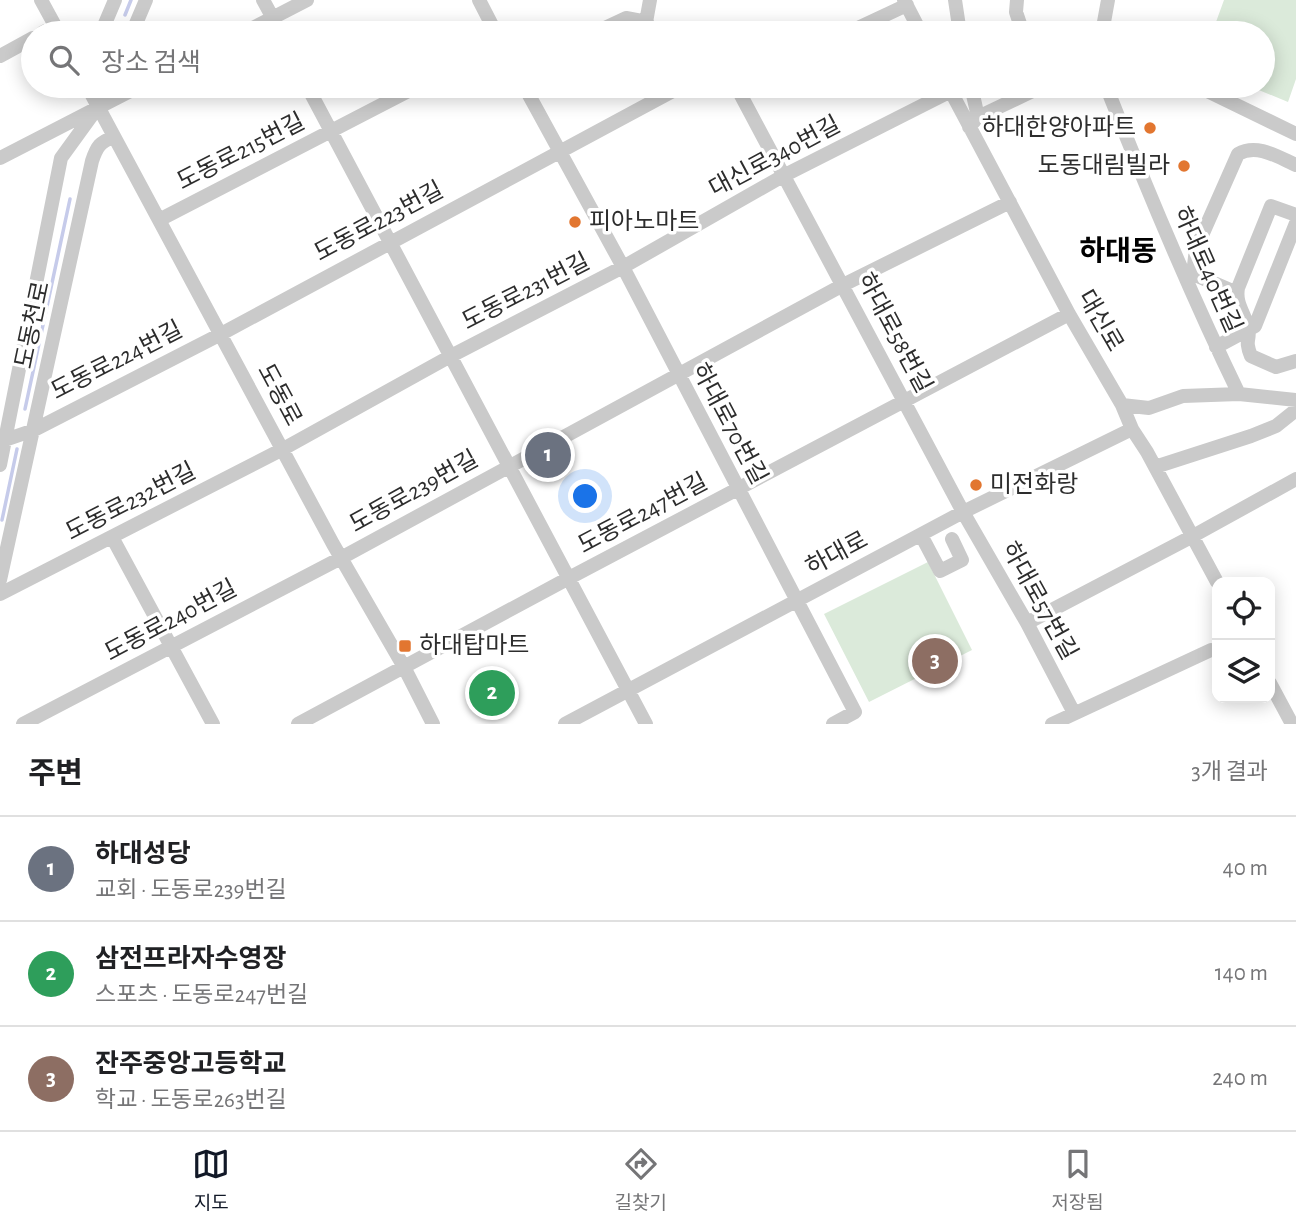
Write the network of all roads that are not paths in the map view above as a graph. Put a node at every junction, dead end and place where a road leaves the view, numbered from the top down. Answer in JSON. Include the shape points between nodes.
{"nodes":[{"id":1,"x":41,"y":0,"type":"edge"},
{"id":2,"x":115,"y":0,"type":"edge"},
{"id":3,"x":146,"y":0,"type":"edge"},
{"id":4,"x":263,"y":0,"type":"edge"},
{"id":5,"x":307,"y":0,"type":"edge"},
{"id":6,"x":479,"y":0,"type":"edge"},
{"id":7,"x":650,"y":0,"type":"edge"},
{"id":8,"x":955,"y":0,"type":"edge"},
{"id":9,"x":1017,"y":0,"type":"edge"},
{"id":10,"x":1108,"y":0,"type":"edge"},
{"id":11,"x":905,"y":3,"type":"edge"},
{"id":12,"x":273,"y":18,"type":"junction"},
{"id":13,"x":48,"y":21,"type":"edge"},
{"id":14,"x":106,"y":21,"type":"edge"},
{"id":15,"x":137,"y":21,"type":"edge"},
{"id":16,"x":267,"y":21,"type":"edge"},
{"id":17,"x":275,"y":21,"type":"edge"},
{"id":18,"x":490,"y":21,"type":"edge"},
{"id":19,"x":646,"y":21,"type":"edge"},
{"id":20,"x":870,"y":21,"type":"edge"},
{"id":21,"x":915,"y":21,"type":"edge"},
{"id":22,"x":958,"y":21,"type":"edge"},
{"id":23,"x":1019,"y":21,"type":"edge"},
{"id":24,"x":1104,"y":21,"type":"edge"},
{"id":25,"x":21,"y":45,"type":"edge"},
{"id":26,"x":0,"y":56,"type":"edge"},
{"id":27,"x":93,"y":98,"type":"edge"},
{"id":28,"x":98,"y":98,"type":"edge"},
{"id":29,"x":103,"y":98,"type":"edge"},
{"id":30,"x":116,"y":98,"type":"edge"},
{"id":31,"x":313,"y":98,"type":"edge"},
{"id":32,"x":395,"y":98,"type":"edge"},
{"id":33,"x":531,"y":98,"type":"edge"},
{"id":34,"x":647,"y":98,"type":"edge"},
{"id":35,"x":742,"y":98,"type":"edge"},
{"id":36,"x":930,"y":98,"type":"edge"},
{"id":37,"x":956,"y":98,"type":"edge"},
{"id":38,"x":972,"y":98,"type":"edge"},
{"id":39,"x":1020,"y":98,"type":"edge"},
{"id":40,"x":1111,"y":98,"type":"edge"},
{"id":41,"x":1222,"y":98,"type":"edge"},
{"id":42,"x":98,"y":107,"type":"junction"},
{"id":43,"x":973,"y":122,"type":"junction"},
{"id":44,"x":330,"y":131,"type":"junction"},
{"id":45,"x":1296,"y":134,"type":"edge"},
{"id":46,"x":114,"y":137,"type":"junction"},
{"id":47,"x":559,"y":150,"type":"junction"},
{"id":48,"x":0,"y":158,"type":"edge"},
{"id":49,"x":61,"y":158,"type":"junction"},
{"id":50,"x":92,"y":161,"type":"junction"},
{"id":51,"x":1296,"y":165,"type":"edge"},
{"id":52,"x":783,"y":176,"type":"junction"},
{"id":53,"x":1010,"y":202,"type":"junction"},
{"id":54,"x":1296,"y":215,"type":"edge"},
{"id":55,"x":159,"y":220,"type":"junction"},
{"id":56,"x":1296,"y":223,"type":"edge"},
{"id":57,"x":390,"y":242,"type":"junction"},
{"id":58,"x":622,"y":267,"type":"junction"},
{"id":59,"x":1189,"y":276,"type":"junction"},
{"id":60,"x":843,"y":285,"type":"junction"},
{"id":61,"x":1237,"y":293,"type":"junction"},
{"id":62,"x":1069,"y":314,"type":"junction"},
{"id":63,"x":1250,"y":330,"type":"junction"},
{"id":64,"x":221,"y":334,"type":"junction"},
{"id":65,"x":1216,"y":347,"type":"junction"},
{"id":66,"x":449,"y":357,"type":"junction"},
{"id":67,"x":1296,"y":361,"type":"edge"},
{"id":68,"x":678,"y":376,"type":"junction"},
{"id":69,"x":1239,"y":394,"type":"junction"},
{"id":70,"x":1296,"y":400,"type":"edge"},
{"id":71,"x":904,"y":401,"type":"junction"},
{"id":72,"x":1122,"y":405,"type":"junction"},
{"id":73,"x":1296,"y":410,"type":"edge"},
{"id":74,"x":480,"y":413,"type":"joint"},
{"id":75,"x":1132,"y":429,"type":"junction"},
{"id":76,"x":34,"y":430,"type":"junction"},
{"id":77,"x":3,"y":439,"type":"edge"},
{"id":78,"x":282,"y":449,"type":"junction"},
{"id":79,"x":0,"y":465,"type":"edge"},
{"id":80,"x":509,"y":466,"type":"junction"},
{"id":81,"x":1155,"y":467,"type":"junction"},
{"id":82,"x":1296,"y":479,"type":"edge"},
{"id":83,"x":738,"y":490,"type":"junction"},
{"id":84,"x":963,"y":512,"type":"junction"},
{"id":85,"x":921,"y":535,"type":"junction"},
{"id":86,"x":1193,"y":536,"type":"junction"},
{"id":87,"x":112,"y":537,"type":"junction"},
{"id":88,"x":952,"y":539,"type":"dead end"},
{"id":89,"x":341,"y":558,"type":"junction"},
{"id":90,"x":1214,"y":577,"type":"edge"},
{"id":91,"x":569,"y":578,"type":"junction"},
{"id":92,"x":0,"y":580,"type":"edge"},
{"id":93,"x":0,"y":594,"type":"edge"},
{"id":94,"x":796,"y":602,"type":"junction"},
{"id":95,"x":1027,"y":623,"type":"junction"},
{"id":96,"x":171,"y":648,"type":"junction"},
{"id":97,"x":1211,"y":650,"type":"dead end"},
{"id":98,"x":404,"y":667,"type":"junction"},
{"id":99,"x":629,"y":691,"type":"junction"},
{"id":100,"x":1275,"y":692,"type":"edge"},
{"id":101,"x":1074,"y":713,"type":"junction"},
{"id":102,"x":859,"y":718,"type":"edge"},
{"id":103,"x":23,"y":724,"type":"edge"},
{"id":104,"x":213,"y":724,"type":"edge"},
{"id":105,"x":298,"y":724,"type":"edge"},
{"id":106,"x":433,"y":724,"type":"edge"},
{"id":107,"x":565,"y":724,"type":"edge"},
{"id":108,"x":646,"y":724,"type":"edge"},
{"id":109,"x":833,"y":724,"type":"edge"},
{"id":110,"x":1052,"y":724,"type":"edge"},
{"id":111,"x":1292,"y":724,"type":"edge"}],
"edges":[{"from":1,"to":13,"type":"street"},
{"from":2,"to":14,"type":"street"},
{"from":3,"to":15,"type":"street"},
{"from":4,"to":12,"type":"street"},
{"from":5,"to":12,"type":"street"},
{"from":6,"to":18,"type":"street"},
{"from":7,"to":19,"type":"street"},
{"from":8,"to":22,"type":"street"},
{"from":9,"to":23,"type":"street"},
{"from":10,"to":24,"type":"street"},
{"from":11,"to":20,"type":"street"},
{"from":11,"to":21,"type":"street"},
{"from":12,"to":16,"type":"street"},
{"from":12,"to":17,"type":"street"},
{"from":25,"to":26,"type":"street"},
{"from":27,"to":42,"type":"street","name":"도동로"},
{"from":28,"to":42,"type":"street"},
{"from":29,"to":42,"type":"street","name":"도동천로"},
{"from":30,"to":42,"type":"street"},
{"from":31,"to":44,"type":"street"},
{"from":32,"to":44,"type":"street","name":"도동로215번길"},
{"from":33,"to":47,"type":"street","name":"하대로70번길"},
{"from":34,"to":47,"type":"street","name":"도동로223번길"},
{"from":35,"to":52,"type":"street","name":"하대로58번길"},
{"from":36,"to":52,"type":"street","name":"대신로340번길"},
{"from":37,"to":43,"type":"street","name":"대신로"},
{"from":38,"to":43,"type":"street"},
{"from":39,"to":43,"type":"street"},
{"from":40,"to":59,"type":"street","name":"하대로40번길"},
{"from":41,"to":45,"type":"street"},
{"from":42,"to":46,"type":"street","name":"도동로"},
{"from":42,"to":48,"type":"street"},
{"from":42,"to":49,"type":"street","name":"도동천로"},
{"from":43,"to":53,"type":"street","name":"대신로"},
{"from":44,"to":55,"type":"street","name":"도동로215번길"},
{"from":44,"to":57,"type":"street"},
{"from":46,"to":50,"type":"street","via":[[97,146]]},
{"from":46,"to":55,"type":"street","name":"도동로"},
{"from":47,"to":57,"type":"street","name":"도동로223번길"},
{"from":47,"to":58,"type":"street","name":"하대로70번길"},
{"from":49,"to":50,"type":"street","via":[[80,151]]},
{"from":49,"to":77,"type":"street","name":"도동천로"},
{"from":50,"to":76,"type":"street","name":"도동천로"},
{"from":51,"to":59,"type":"street","via":[[1257,149],[1238,154],[1196,249]]},
{"from":52,"to":58,"type":"street","name":"대신로340번길"},
{"from":52,"to":60,"type":"street","name":"하대로58번길"},
{"from":53,"to":60,"type":"street","name":"도동로239번길"},
{"from":53,"to":62,"type":"street","name":"대신로"},
{"from":54,"to":61,"type":"street","via":[[1271,206]]},
{"from":55,"to":64,"type":"street","name":"도동로"},
{"from":56,"to":63,"type":"street"},
{"from":57,"to":64,"type":"street","name":"도동로223번길"},
{"from":57,"to":66,"type":"street"},
{"from":58,"to":66,"type":"street","name":"도동로231번길"},
{"from":58,"to":68,"type":"street","name":"하대로70번길"},
{"from":59,"to":61,"type":"street"},
{"from":59,"to":65,"type":"street","name":"하대로40번길"},
{"from":60,"to":68,"type":"street","name":"도동로239번길"},
{"from":60,"to":71,"type":"street","name":"하대로58번길"},
{"from":61,"to":63,"type":"street"},
{"from":62,"to":71,"type":"street","name":"도동로247번길"},
{"from":62,"to":72,"type":"street","name":"대신로"},
{"from":63,"to":65,"type":"street"},
{"from":63,"to":67,"type":"street","via":[[1246,344],[1251,356],[1276,367]]},
{"from":64,"to":76,"type":"street","name":"도동로224번길"},
{"from":64,"to":78,"type":"street","name":"도동로"},
{"from":65,"to":69,"type":"street","name":"하대로40번길"},
{"from":66,"to":74,"type":"street","name":"도동로231번길"},
{"from":66,"to":78,"type":"street","name":"도동로231번길"},
{"from":68,"to":80,"type":"street","name":"도동로239번길"},
{"from":68,"to":83,"type":"street","name":"하대로70번길"},
{"from":69,"to":70,"type":"street"},
{"from":69,"to":72,"type":"street","via":[[1183,396],[1149,408]]},
{"from":71,"to":83,"type":"street","name":"도동로247번길"},
{"from":71,"to":84,"type":"street","name":"하대로58번길"},
{"from":72,"to":75,"type":"street","name":"대신로"},
{"from":73,"to":81,"type":"street","via":[[1276,426]]},
{"from":74,"to":80,"type":"street","name":"도동로239번길"},
{"from":75,"to":81,"type":"street","name":"대신로"},
{"from":75,"to":84,"type":"street","name":"하대로"},
{"from":76,"to":77,"type":"street","name":"도동로224번길"},
{"from":76,"to":92,"type":"street","name":"도동천로"},
{"from":77,"to":79,"type":"street","name":"도동천로"},
{"from":78,"to":87,"type":"street","name":"도동로232번길"},
{"from":78,"to":89,"type":"street","name":"도동로"},
{"from":80,"to":89,"type":"street","name":"도동로239번길"},
{"from":80,"to":91,"type":"street","name":"도동로239번길"},
{"from":81,"to":86,"type":"street","name":"대신로"},
{"from":82,"to":86,"type":"street"},
{"from":83,"to":91,"type":"street","name":"도동로247번길"},
{"from":83,"to":94,"type":"street","name":"하대로70번길"},
{"from":84,"to":85,"type":"street","name":"하대로"},
{"from":84,"to":95,"type":"street","name":"하대로57번길"},
{"from":85,"to":88,"type":"street","via":[[940,571],[962,560]]},
{"from":85,"to":94,"type":"street","name":"하대로"},
{"from":86,"to":90,"type":"street","name":"대신로"},
{"from":86,"to":95,"type":"street"},
{"from":87,"to":93,"type":"street","name":"도동로232번길"},
{"from":87,"to":96,"type":"street"},
{"from":89,"to":96,"type":"street","name":"도동로240번길"},
{"from":89,"to":98,"type":"street","name":"도동로"},
{"from":91,"to":98,"type":"street","name":"도동로247번길"},
{"from":91,"to":99,"type":"street","name":"도동로247번길"},
{"from":94,"to":99,"type":"street","name":"하대로"},
{"from":94,"to":102,"type":"street","name":"하대로70번길"},
{"from":95,"to":101,"type":"street","name":"하대로57번길"},
{"from":96,"to":103,"type":"street","name":"도동로240번길"},
{"from":96,"to":104,"type":"street"},
{"from":97,"to":101,"type":"street"},
{"from":98,"to":105,"type":"street","name":"도동로247번길"},
{"from":98,"to":106,"type":"street","name":"도동로"},
{"from":99,"to":107,"type":"street","name":"하대로"},
{"from":99,"to":108,"type":"street","name":"도동로247번길"},
{"from":100,"to":111,"type":"street"},
{"from":101,"to":110,"type":"street"},
{"from":102,"to":109,"type":"street"}]}
